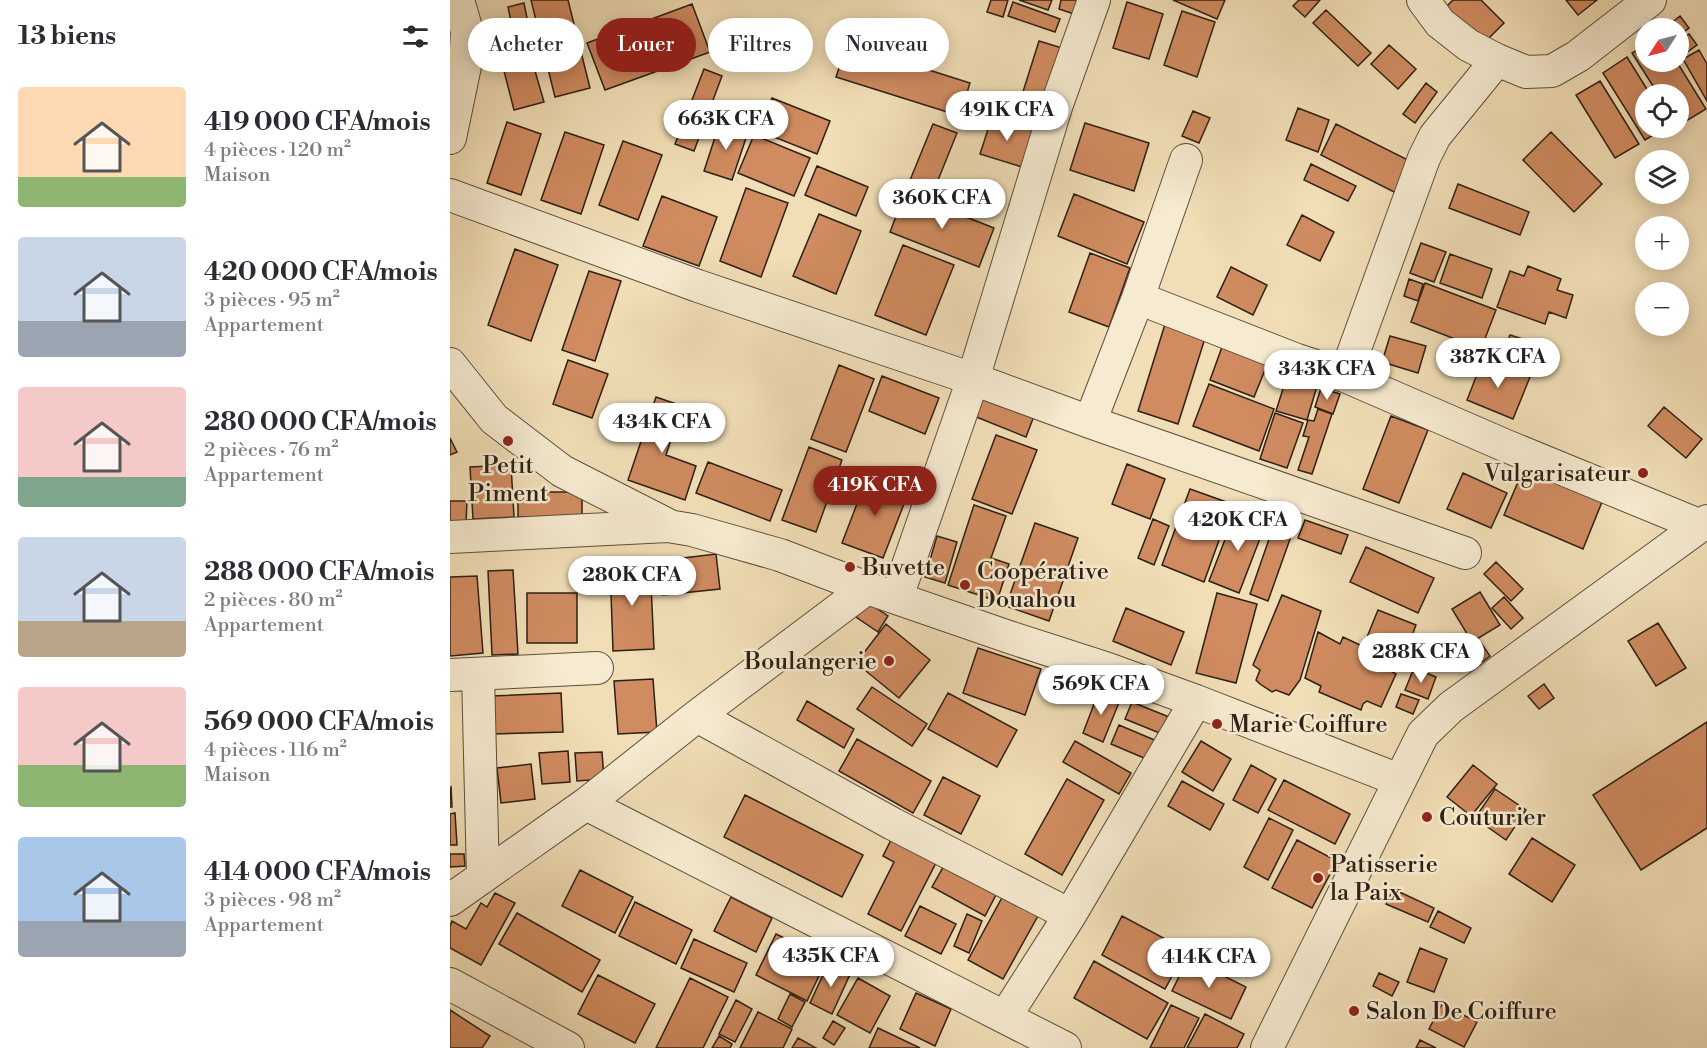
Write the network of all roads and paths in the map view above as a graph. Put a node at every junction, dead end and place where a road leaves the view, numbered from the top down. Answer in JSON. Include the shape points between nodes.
{"nodes":[{"id":1,"x":458,"y":0,"type":"edge"},
{"id":2,"x":1094,"y":0,"type":"edge"},
{"id":3,"x":1423,"y":0,"type":"edge"},
{"id":4,"x":1650,"y":0,"type":"edge"},
{"id":5,"x":1497,"y":60,"type":"junction"},
{"id":6,"x":450,"y":138,"type":"edge"},
{"id":7,"x":1186,"y":160,"type":"dead end"},
{"id":8,"x":450,"y":195,"type":"edge"},
{"id":9,"x":1138,"y":298,"type":"junction"},
{"id":10,"x":450,"y":363,"type":"edge"},
{"id":11,"x":1345,"y":376,"type":"junction"},
{"id":12,"x":973,"y":379,"type":"junction"},
{"id":13,"x":1089,"y":422,"type":"junction"},
{"id":14,"x":1704,"y":523,"type":"edge"},
{"id":15,"x":668,"y":525,"type":"junction"},
{"id":16,"x":450,"y":537,"type":"edge"},
{"id":17,"x":1465,"y":553,"type":"dead end"},
{"id":18,"x":867,"y":588,"type":"junction"},
{"id":19,"x":897,"y":597,"type":"junction"},
{"id":20,"x":597,"y":668,"type":"dead end"},
{"id":21,"x":464,"y":674,"type":"edge"},
{"id":22,"x":1196,"y":701,"type":"junction"},
{"id":23,"x":697,"y":716,"type":"junction"},
{"id":24,"x":1399,"y":780,"type":"junction"},
{"id":25,"x":586,"y":804,"type":"junction"},
{"id":26,"x":483,"y":876,"type":"junction"},
{"id":27,"x":450,"y":900,"type":"edge"},
{"id":28,"x":1071,"y":915,"type":"junction"},
{"id":29,"x":450,"y":984,"type":"edge"},
{"id":30,"x":1005,"y":1017,"type":"junction"},
{"id":31,"x":530,"y":1039,"type":"edge"},
{"id":32,"x":568,"y":1048,"type":"edge"},
{"id":33,"x":1065,"y":1048,"type":"edge"},
{"id":34,"x":1267,"y":1048,"type":"edge"}],
"edges":[{"from":1,"to":6,"type":"street","via":[[467,30],[465,66]]},
{"from":2,"to":12,"type":"street","via":[[1056,108]]},
{"from":3,"to":5,"type":"street","via":[[1440,23],[1468,45]]},
{"from":4,"to":5,"type":"street","via":[[1578,56],[1552,71],[1526,72]]},
{"from":5,"to":11,"type":"street","via":[[1435,136],[1424,158]]},
{"from":7,"to":9,"type":"street"},
{"from":8,"to":12,"type":"street","via":[[698,286]]},
{"from":9,"to":11,"type":"street"},
{"from":9,"to":13,"type":"street"},
{"from":10,"to":15,"type":"street","via":[[494,419],[562,471]]},
{"from":11,"to":14,"type":"street","via":[[1504,446]]},
{"from":12,"to":13,"type":"street"},
{"from":12,"to":19,"type":"street"},
{"from":13,"to":17,"type":"street"},
{"from":14,"to":24,"type":"street","via":[[1451,707],[1423,734]]},
{"from":15,"to":16,"type":"street"},
{"from":15,"to":18,"type":"street","via":[[780,555]]},
{"from":18,"to":19,"type":"street"},
{"from":18,"to":23,"type":"street"},
{"from":19,"to":22,"type":"street"},
{"from":20,"to":21,"type":"street"},
{"from":21,"to":26,"type":"street"},
{"from":22,"to":24,"type":"street"},
{"from":22,"to":28,"type":"street"},
{"from":23,"to":25,"type":"street"},
{"from":23,"to":28,"type":"street","via":[[892,824]]},
{"from":24,"to":34,"type":"street"},
{"from":25,"to":26,"type":"street"},
{"from":25,"to":30,"type":"street"},
{"from":26,"to":27,"type":"street"},
{"from":28,"to":30,"type":"street"},
{"from":29,"to":31,"type":"street"},
{"from":30,"to":33,"type":"street"},
{"from":31,"to":32,"type":"street"}]}
